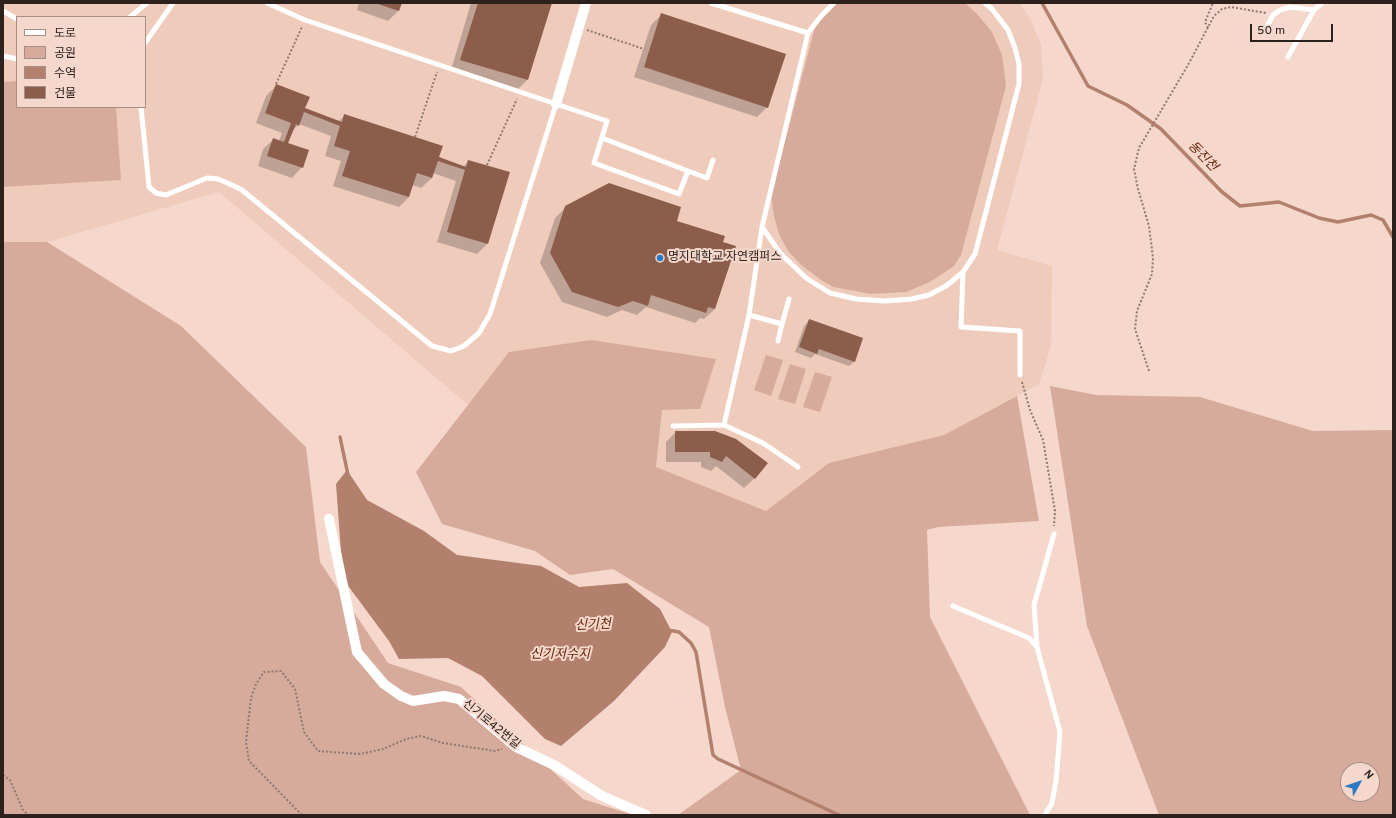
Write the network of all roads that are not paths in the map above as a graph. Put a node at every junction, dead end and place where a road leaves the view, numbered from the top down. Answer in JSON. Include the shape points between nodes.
{"nodes":[{"id":1,"x":147,"y":3,"type":"edge"},
{"id":2,"x":173,"y":3,"type":"edge"},
{"id":3,"x":267,"y":3,"type":"edge"},
{"id":4,"x":586,"y":3,"type":"edge"},
{"id":5,"x":711,"y":3,"type":"edge"},
{"id":6,"x":834,"y":3,"type":"edge"},
{"id":7,"x":986,"y":3,"type":"edge"},
{"id":8,"x":1322,"y":3,"type":"edge"},
{"id":9,"x":1314,"y":10,"type":"junction"},
{"id":10,"x":3,"y":11,"type":"edge"},
{"id":11,"x":131,"y":16,"type":"edge"},
{"id":12,"x":16,"y":18,"type":"edge"},
{"id":13,"x":1265,"y":30,"type":"dead end"},
{"id":14,"x":808,"y":33,"type":"junction"},
{"id":15,"x":146,"y":42,"type":"edge"},
{"id":16,"x":3,"y":56,"type":"edge"},
{"id":17,"x":1288,"y":57,"type":"dead end"},
{"id":18,"x":16,"y":59,"type":"edge"},
{"id":19,"x":556,"y":104,"type":"junction"},
{"id":20,"x":141,"y":108,"type":"edge"},
{"id":21,"x":602,"y":138,"type":"junction"},
{"id":22,"x":714,"y":160,"type":"dead end"},
{"id":23,"x":688,"y":171,"type":"junction"},
{"id":24,"x":762,"y":227,"type":"junction"},
{"id":25,"x":963,"y":272,"type":"junction"},
{"id":26,"x":789,"y":299,"type":"dead end"},
{"id":27,"x":749,"y":315,"type":"junction"},
{"id":28,"x":782,"y":324,"type":"junction"},
{"id":29,"x":778,"y":340,"type":"dead end"},
{"id":30,"x":1020,"y":375,"type":"road end"},
{"id":31,"x":673,"y":426,"type":"dead end"},
{"id":32,"x":724,"y":426,"type":"junction"},
{"id":33,"x":798,"y":467,"type":"dead end"},
{"id":34,"x":329,"y":519,"type":"dead end"},
{"id":35,"x":1054,"y":534,"type":"road end"},
{"id":36,"x":953,"y":606,"type":"dead end"},
{"id":37,"x":1037,"y":647,"type":"junction"},
{"id":38,"x":646,"y":815,"type":"edge"},
{"id":39,"x":1045,"y":815,"type":"edge"}],
"edges":[{"from":1,"to":11,"type":"lane"},
{"from":2,"to":15,"type":"lane"},
{"from":3,"to":19,"type":"lane","via":[[305,20]]},
{"from":4,"to":19,"type":"street"},
{"from":5,"to":14,"type":"lane"},
{"from":6,"to":14,"type":"lane","via":[[820,16]]},
{"from":7,"to":25,"type":"lane","via":[[1008,30],[1019,64],[1020,84],[975,254]]},
{"from":8,"to":9,"type":"lane"},
{"from":9,"to":13,"type":"lane","via":[[1290,7],[1280,10],[1273,15]]},
{"from":9,"to":17,"type":"lane"},
{"from":10,"to":12,"type":"lane"},
{"from":14,"to":24,"type":"lane"},
{"from":16,"to":18,"type":"lane"},
{"from":19,"to":20,"type":"lane","via":[[490,314],[479,333],[464,346],[451,351],[432,346],[242,190],[218,179],[207,178],[166,195],[156,193],[150,187]]},
{"from":19,"to":21,"type":"lane","via":[[608,121]]},
{"from":21,"to":23,"type":"lane"},
{"from":21,"to":23,"type":"lane","via":[[594,162],[679,194]]},
{"from":22,"to":23,"type":"lane","via":[[707,178]]},
{"from":24,"to":25,"type":"lane","via":[[785,258],[806,278],[830,293],[885,301],[912,299],[929,295],[946,286]]},
{"from":24,"to":27,"type":"lane"},
{"from":25,"to":30,"type":"lane","via":[[961,327],[1020,331]]},
{"from":26,"to":28,"type":"lane"},
{"from":27,"to":28,"type":"lane"},
{"from":27,"to":32,"type":"lane"},
{"from":28,"to":29,"type":"lane"},
{"from":31,"to":32,"type":"lane"},
{"from":32,"to":33,"type":"lane","via":[[763,442]]},
{"from":34,"to":38,"type":"street","name":"신기로42번길","via":[[357,652],[384,684],[400,696],[413,701],[444,696],[459,699],[513,745],[554,765],[602,796]]},
{"from":35,"to":37,"type":"lane","via":[[1034,605]]},
{"from":36,"to":37,"type":"lane","via":[[1029,638]]},
{"from":37,"to":39,"type":"lane","via":[[1060,732],[1056,781],[1052,803]]}]}
